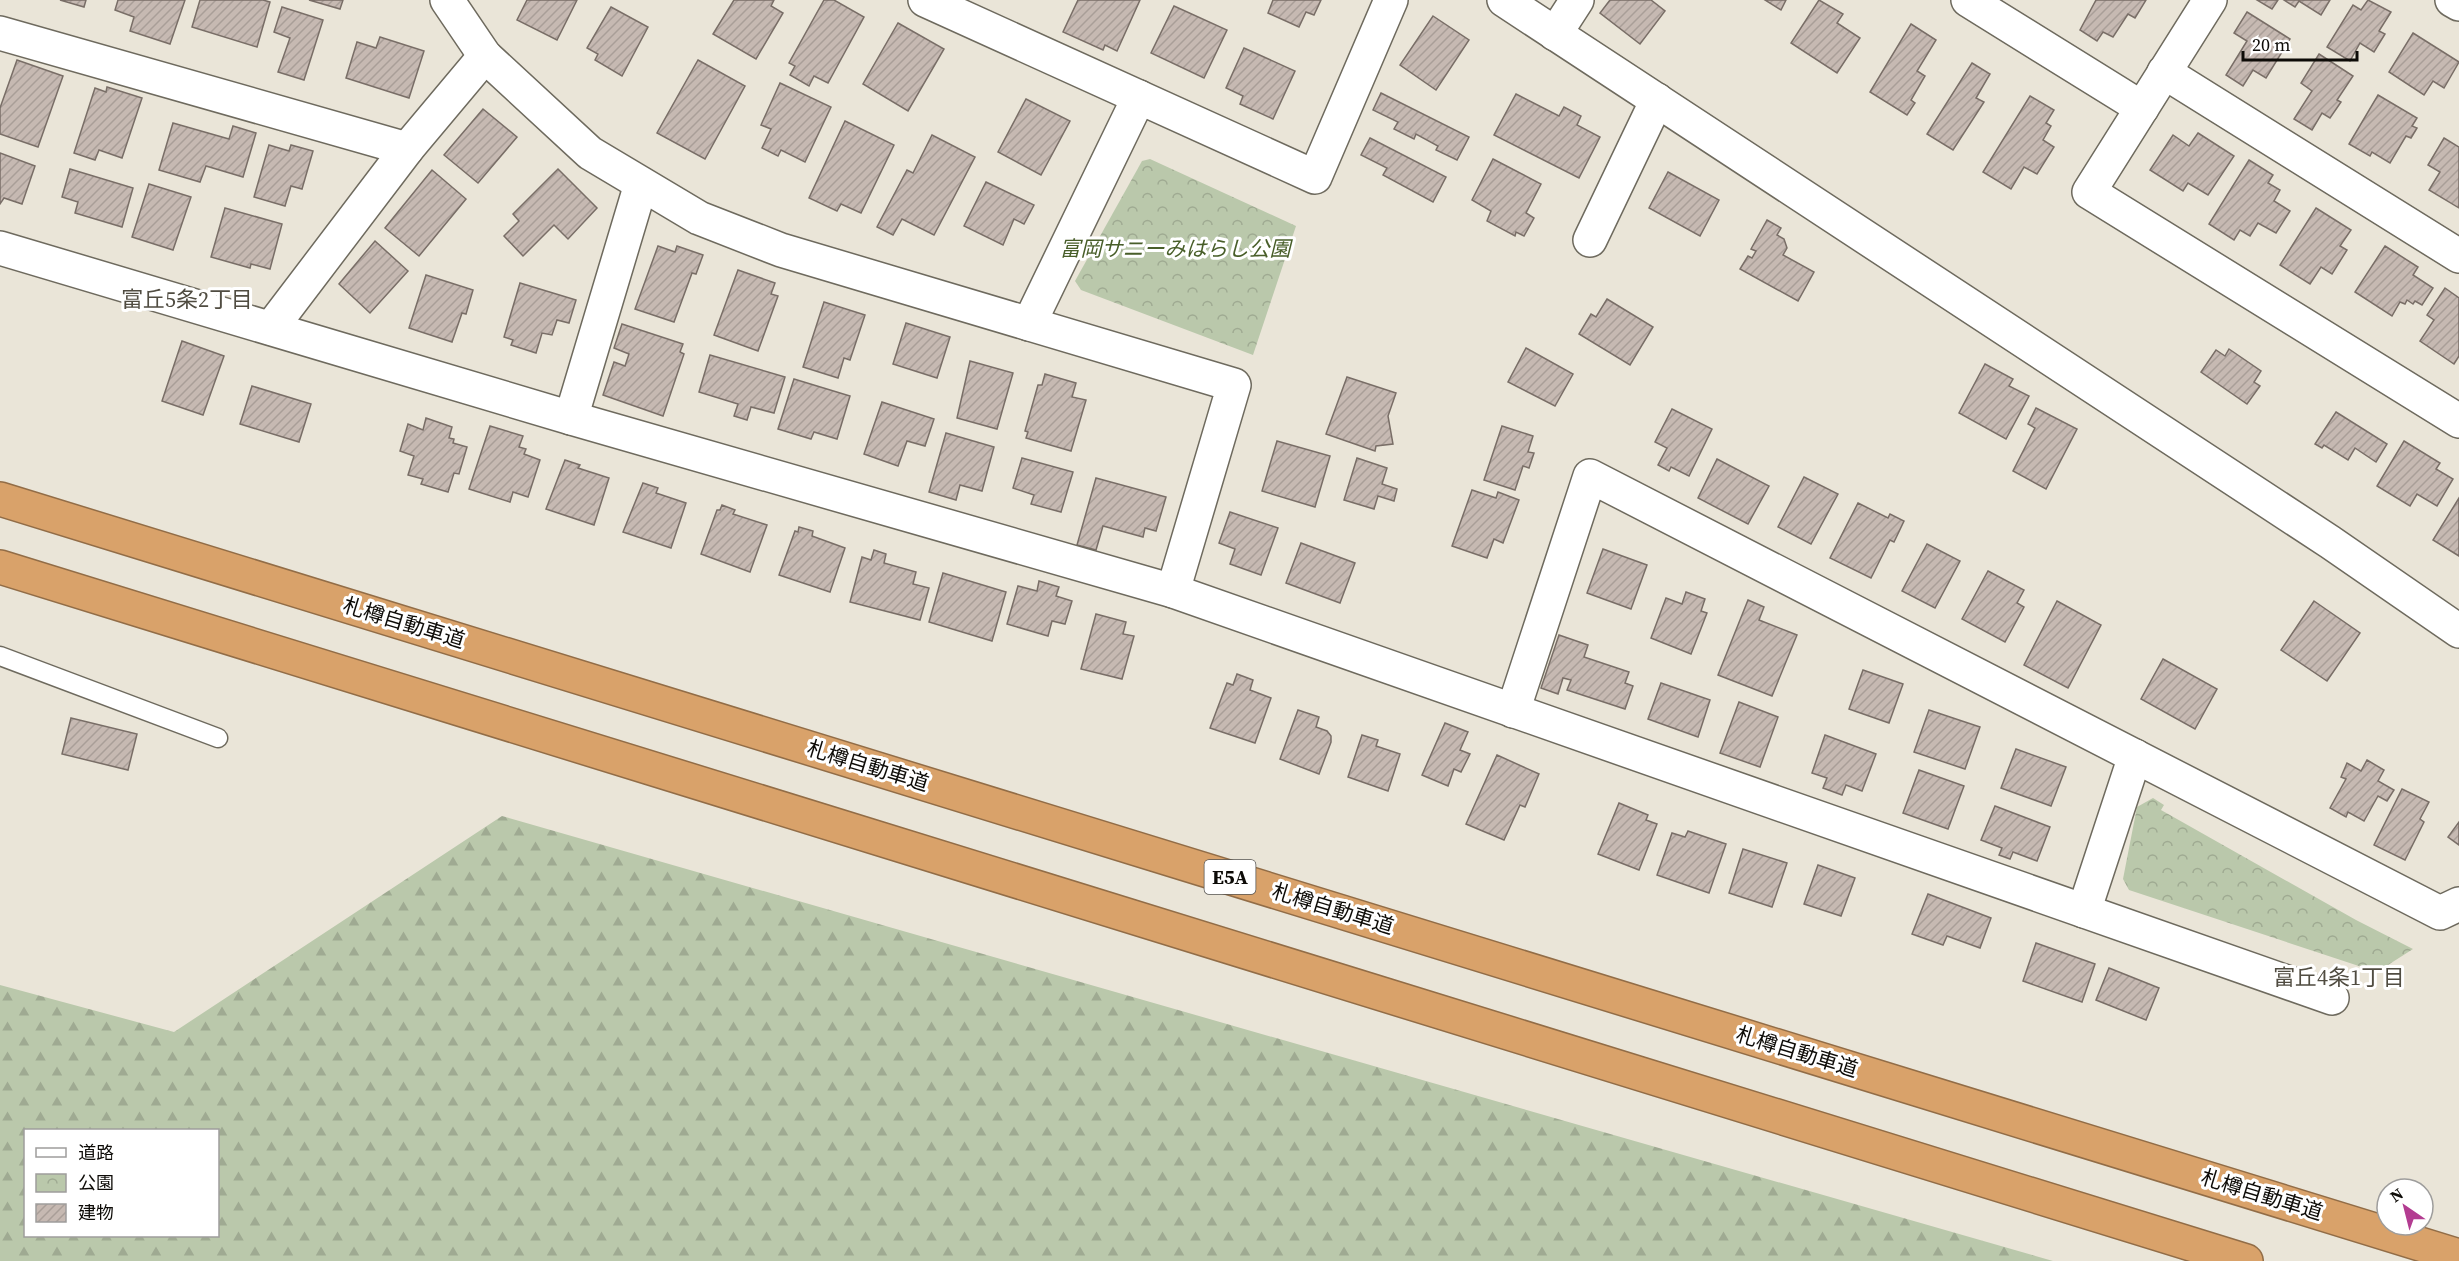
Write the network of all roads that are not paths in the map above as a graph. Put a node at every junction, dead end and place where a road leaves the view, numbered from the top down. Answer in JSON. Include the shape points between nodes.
{"nodes":[{"id":1,"x":447,"y":0,"type":"edge"},
{"id":2,"x":924,"y":0,"type":"edge"},
{"id":3,"x":1391,"y":0,"type":"edge"},
{"id":4,"x":1504,"y":0,"type":"edge"},
{"id":5,"x":1577,"y":0,"type":"edge"},
{"id":6,"x":1968,"y":0,"type":"edge"},
{"id":7,"x":2210,"y":0,"type":"edge"},
{"id":8,"x":2452,"y":0,"type":"edge"},
{"id":9,"x":2459,"y":4,"type":"edge"},
{"id":10,"x":0,"y":33,"type":"edge"},
{"id":11,"x":1555,"y":34,"type":"junction"},
{"id":12,"x":485,"y":56,"type":"junction"},
{"id":13,"x":2164,"y":72,"type":"junction"},
{"id":14,"x":1139,"y":97,"type":"junction"},
{"id":15,"x":1657,"y":100,"type":"junction"},
{"id":16,"x":2142,"y":108,"type":"junction"},
{"id":17,"x":407,"y":149,"type":"junction"},
{"id":18,"x":641,"y":184,"type":"junction"},
{"id":19,"x":1590,"y":240,"type":"dead end"},
{"id":20,"x":0,"y":248,"type":"edge"},
{"id":21,"x":2459,"y":256,"type":"edge"},
{"id":22,"x":1029,"y":324,"type":"junction"},
{"id":23,"x":271,"y":328,"type":"junction"},
{"id":24,"x":571,"y":418,"type":"junction"},
{"id":25,"x":2459,"y":421,"type":"edge"},
{"id":26,"x":0,"y":499,"type":"edge"},
{"id":27,"x":0,"y":567,"type":"edge"},
{"id":28,"x":1173,"y":591,"type":"junction"},
{"id":29,"x":2459,"y":631,"type":"edge"},
{"id":30,"x":0,"y":656,"type":"edge"},
{"id":31,"x":1513,"y":711,"type":"junction"},
{"id":32,"x":218,"y":738,"type":"dead end"},
{"id":33,"x":2135,"y":756,"type":"junction"},
{"id":34,"x":2459,"y":903,"type":"edge"},
{"id":35,"x":2084,"y":911,"type":"junction"},
{"id":36,"x":2332,"y":998,"type":"dead end"},
{"id":37,"x":2459,"y":1256,"type":"edge"},
{"id":38,"x":2246,"y":1261,"type":"edge"}],
"edges":[{"from":1,"to":12,"type":"street"},
{"from":2,"to":14,"type":"street"},
{"from":3,"to":14,"type":"street","via":[[1315,177]]},
{"from":4,"to":11,"type":"street"},
{"from":5,"to":11,"type":"street"},
{"from":6,"to":16,"type":"street"},
{"from":7,"to":13,"type":"street"},
{"from":8,"to":9,"type":"street"},
{"from":10,"to":17,"type":"street"},
{"from":11,"to":15,"type":"street"},
{"from":12,"to":17,"type":"street"},
{"from":12,"to":18,"type":"street","via":[[590,153]]},
{"from":13,"to":16,"type":"street"},
{"from":13,"to":21,"type":"street"},
{"from":14,"to":22,"type":"street"},
{"from":15,"to":19,"type":"street"},
{"from":15,"to":29,"type":"street"},
{"from":16,"to":25,"type":"street","via":[[2089,192]]},
{"from":17,"to":23,"type":"street"},
{"from":18,"to":22,"type":"street","via":[[699,218],[781,250]]},
{"from":18,"to":24,"type":"street"},
{"from":20,"to":23,"type":"street"},
{"from":22,"to":28,"type":"street","via":[[1234,385]]},
{"from":23,"to":24,"type":"street"},
{"from":24,"to":28,"type":"street"},
{"from":26,"to":37,"type":"highway","name":"札樽自動車道","number":"E5A"},
{"from":27,"to":38,"type":"highway"},
{"from":28,"to":31,"type":"street"},
{"from":30,"to":32,"type":"lane"},
{"from":31,"to":33,"type":"street","via":[[1590,476]]},
{"from":31,"to":35,"type":"street"},
{"from":33,"to":34,"type":"street","via":[[2440,913]]},
{"from":33,"to":35,"type":"street"},
{"from":35,"to":36,"type":"street"}]}
